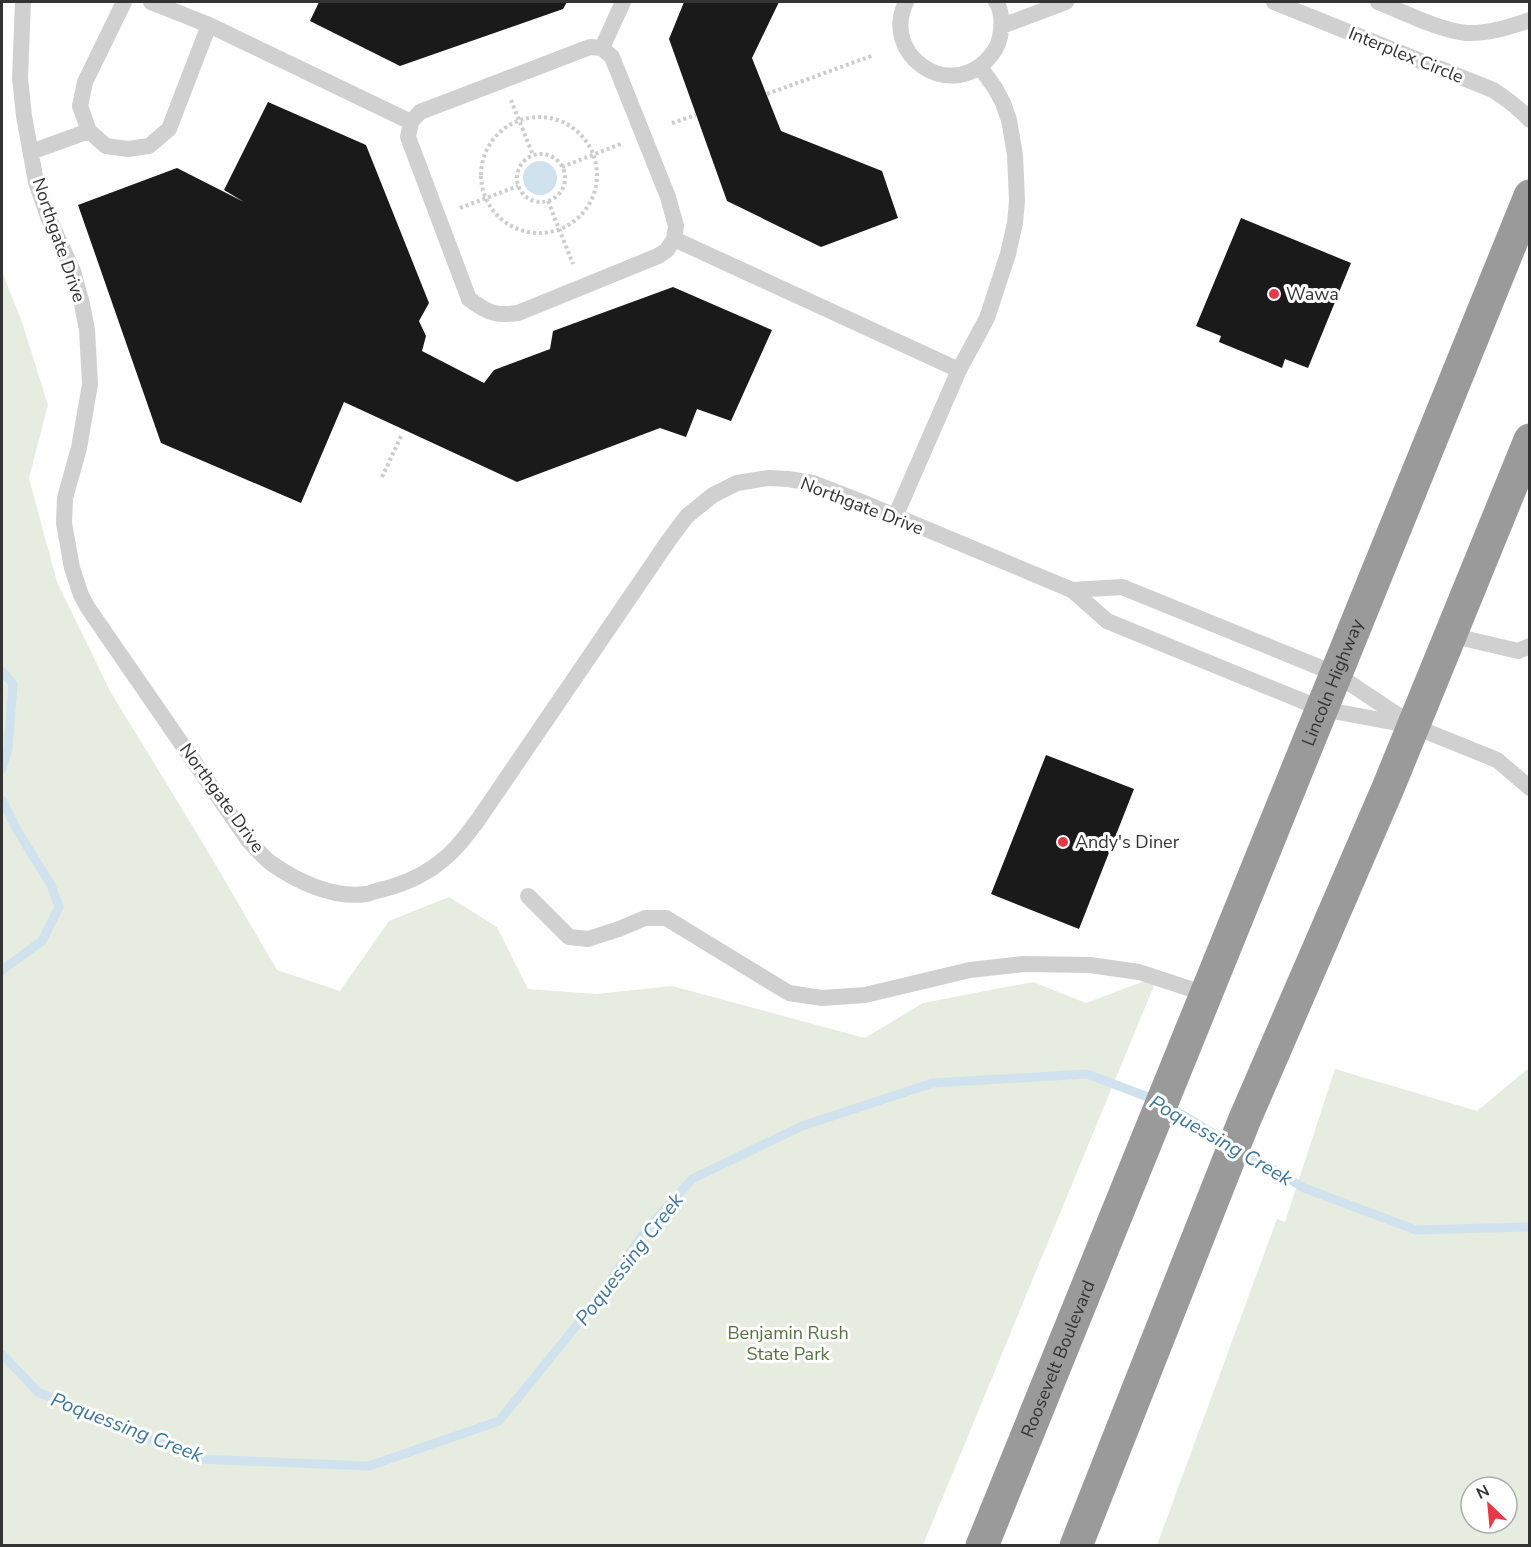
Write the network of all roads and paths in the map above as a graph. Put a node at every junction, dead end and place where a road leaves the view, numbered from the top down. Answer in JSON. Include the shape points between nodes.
{"nodes":[{"id":1,"x":23,"y":2,"type":"edge"},
{"id":2,"x":124,"y":2,"type":"edge"},
{"id":3,"x":152,"y":2,"type":"edge"},
{"id":4,"x":623,"y":2,"type":"edge"},
{"id":5,"x":906,"y":2,"type":"edge"},
{"id":6,"x":996,"y":2,"type":"edge"},
{"id":7,"x":1066,"y":2,"type":"edge"},
{"id":8,"x":1274,"y":2,"type":"edge"},
{"id":9,"x":1378,"y":2,"type":"edge"},
{"id":10,"x":1530,"y":20,"type":"edge"},
{"id":11,"x":209,"y":25,"type":"junction"},
{"id":12,"x":1002,"y":26,"type":"junction"},
{"id":13,"x":602,"y":48,"type":"junction"},
{"id":14,"x":873,"y":55,"type":"dead end"},
{"id":15,"x":980,"y":67,"type":"junction"},
{"id":16,"x":503,"y":80,"type":"junction"},
{"id":17,"x":766,"y":94,"type":"dead end"},
{"id":18,"x":696,"y":115,"type":"dead end"},
{"id":19,"x":1530,"y":120,"type":"edge"},
{"id":20,"x":519,"y":121,"type":"junction"},
{"id":21,"x":411,"y":122,"type":"junction"},
{"id":22,"x":672,"y":123,"type":"dead end"},
{"id":23,"x":89,"y":131,"type":"junction"},
{"id":24,"x":643,"y":134,"type":"junction"},
{"id":25,"x":31,"y":152,"type":"junction"},
{"id":26,"x":593,"y":154,"type":"junction"},
{"id":27,"x":533,"y":155,"type":"junction"},
{"id":28,"x":562,"y":167,"type":"junction"},
{"id":29,"x":518,"y":186,"type":"junction"},
{"id":30,"x":1530,"y":196,"type":"edge"},
{"id":31,"x":486,"y":198,"type":"junction"},
{"id":32,"x":548,"y":201,"type":"junction"},
{"id":33,"x":438,"y":217,"type":"junction"},
{"id":34,"x":559,"y":229,"type":"junction"},
{"id":35,"x":674,"y":239,"type":"junction"},
{"id":36,"x":582,"y":287,"type":"junction"},
{"id":37,"x":959,"y":370,"type":"junction"},
{"id":38,"x":402,"y":434,"type":"dead end"},
{"id":39,"x":1530,"y":440,"type":"edge"},
{"id":40,"x":382,"y":477,"type":"dead end"},
{"id":41,"x":896,"y":517,"type":"junction"},
{"id":42,"x":1072,"y":590,"type":"junction"},
{"id":43,"x":1450,"y":636,"type":"junction"},
{"id":44,"x":1530,"y":646,"type":"edge"},
{"id":45,"x":1336,"y":674,"type":"junction"},
{"id":46,"x":1322,"y":709,"type":"junction"},
{"id":47,"x":1413,"y":726,"type":"junction"},
{"id":48,"x":1530,"y":788,"type":"edge"},
{"id":49,"x":528,"y":896,"type":"dead end"},
{"id":50,"x":1206,"y":994,"type":"junction"},
{"id":51,"x":1134,"y":1170,"type":"joint"},
{"id":52,"x":982,"y":1545,"type":"edge"},
{"id":53,"x":1076,"y":1545,"type":"edge"}],
"edges":[{"from":1,"to":25,"type":"lane","name":"Northgate Drive","via":[[20,78]]},
{"from":2,"to":23,"type":"lane","via":[[85,82],[80,106]]},
{"from":3,"to":11,"type":"lane"},
{"from":4,"to":13,"type":"lane"},
{"from":5,"to":15,"type":"lane","via":[[900,28],[904,45],[914,60],[945,75],[964,75]]},
{"from":6,"to":12,"type":"lane"},
{"from":7,"to":12,"type":"lane"},
{"from":8,"to":19,"type":"lane","name":"Interplex Circle","via":[[1493,90]]},
{"from":9,"to":10,"type":"lane","via":[[1466,33],[1488,32]]},
{"from":11,"to":21,"type":"lane"},
{"from":11,"to":23,"type":"lane","via":[[170,129],[149,146],[128,149],[106,146]]},
{"from":12,"to":15,"type":"lane","via":[[992,55]]},
{"from":13,"to":16,"type":"lane","via":[[590,47]]},
{"from":13,"to":24,"type":"lane","via":[[612,57]]},
{"from":14,"to":17,"type":"path"},
{"from":15,"to":37,"type":"lane","via":[[1004,103],[1009,120],[1017,201],[1008,254],[987,318]]},
{"from":16,"to":20,"type":"path"},
{"from":16,"to":21,"type":"lane","via":[[420,112]]},
{"from":18,"to":22,"type":"path"},
{"from":20,"to":26,"type":"path","via":[[555,119],[585,139]]},
{"from":20,"to":27,"type":"path"},
{"from":20,"to":31,"type":"path","via":[[490,144],[481,180]]},
{"from":21,"to":33,"type":"lane","via":[[408,137]]},
{"from":23,"to":25,"type":"lane"},
{"from":24,"to":26,"type":"path"},
{"from":24,"to":35,"type":"lane","via":[[668,197],[676,226]]},
{"from":25,"to":41,"type":"lane","name":"Northgate Drive","via":[[36,182],[72,271],[87,330],[90,384],[65,498],[64,523],[81,595],[248,840],[269,862],[297,880],[336,893],[366,894],[418,878],[457,847],[669,540],[687,516],[713,495],[737,483],[788,478],[813,483]]},
{"from":26,"to":28,"type":"path"},
{"from":26,"to":34,"type":"path","via":[[595,190],[575,220]]},
{"from":27,"to":28,"type":"path","via":[[553,157]]},
{"from":27,"to":29,"type":"path","via":[[517,171]]},
{"from":28,"to":32,"type":"path","via":[[565,175],[561,191]]},
{"from":29,"to":31,"type":"path"},
{"from":29,"to":32,"type":"path","via":[[526,198]]},
{"from":30,"to":45,"type":"highway","name":"Lincoln Highway"},
{"from":31,"to":33,"type":"path"},
{"from":31,"to":34,"type":"path","via":[[495,213],[516,228],[542,233]]},
{"from":32,"to":34,"type":"path"},
{"from":33,"to":36,"type":"lane","via":[[469,299],[484,311],[503,315],[518,312]]},
{"from":34,"to":36,"type":"path"},
{"from":35,"to":36,"type":"lane","via":[[658,256]]},
{"from":35,"to":37,"type":"lane"},
{"from":37,"to":41,"type":"lane"},
{"from":38,"to":40,"type":"path"},
{"from":39,"to":43,"type":"highway"},
{"from":41,"to":42,"type":"lane","name":"Northgate Drive"},
{"from":42,"to":45,"type":"lane","name":"Northgate Drive","via":[[1122,587]]},
{"from":42,"to":46,"type":"lane","name":"Northgate Drive","via":[[1107,621]]},
{"from":43,"to":44,"type":"lane","via":[[1518,651]]},
{"from":43,"to":47,"type":"highway"},
{"from":45,"to":46,"type":"highway","name":"Lincoln Highway"},
{"from":45,"to":47,"type":"lane","name":"Northgate Drive"},
{"from":46,"to":47,"type":"lane","name":"Northgate Drive"},
{"from":46,"to":50,"type":"highway","name":"Lincoln Highway"},
{"from":47,"to":48,"type":"lane","via":[[1497,760]]},
{"from":47,"to":53,"type":"highway","via":[[1244,1121]]},
{"from":49,"to":50,"type":"lane","via":[[569,937],[588,939],[645,918],[666,918],[789,993],[822,998],[865,995],[970,970],[1024,964],[1090,965],[1139,972]]},
{"from":50,"to":51,"type":"highway","name":"Lincoln Highway"},
{"from":51,"to":52,"type":"highway","name":"Roosevelt Boulevard"}]}
